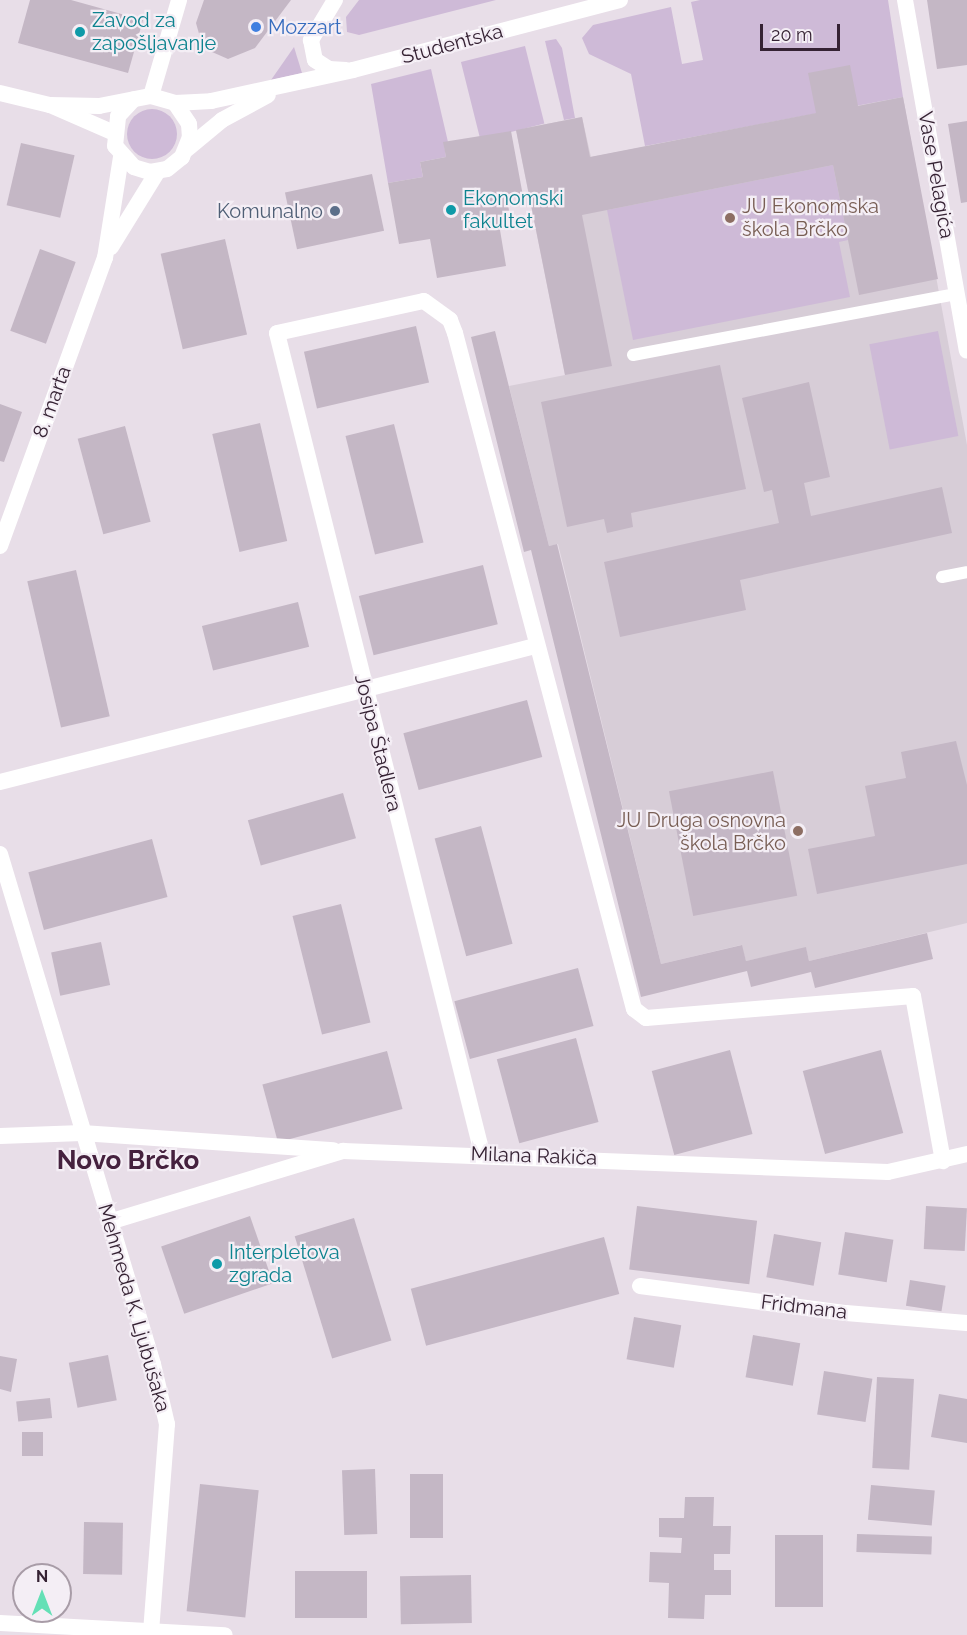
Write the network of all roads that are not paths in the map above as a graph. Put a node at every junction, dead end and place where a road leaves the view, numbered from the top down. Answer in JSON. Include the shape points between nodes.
{"nodes":[{"id":1,"x":179,"y":0,"type":"edge"},
{"id":2,"x":335,"y":0,"type":"edge"},
{"id":3,"x":620,"y":0,"type":"edge"},
{"id":4,"x":905,"y":0,"type":"edge"},
{"id":5,"x":353,"y":70,"type":"junction"},
{"id":6,"x":285,"y":86,"type":"junction"},
{"id":7,"x":0,"y":93,"type":"edge"},
{"id":8,"x":151,"y":96,"type":"junction"},
{"id":9,"x":134,"y":99,"type":"junction"},
{"id":10,"x":175,"y":103,"type":"junction"},
{"id":11,"x":50,"y":105,"type":"junction"},
{"id":12,"x":114,"y":133,"type":"junction"},
{"id":13,"x":187,"y":149,"type":"junction"},
{"id":14,"x":121,"y":157,"type":"junction"},
{"id":15,"x":158,"y":171,"type":"junction"},
{"id":16,"x":105,"y":258,"type":"junction"},
{"id":17,"x":957,"y":294,"type":"junction"},
{"id":18,"x":967,"y":351,"type":"edge"},
{"id":19,"x":633,"y":355,"type":"dead end"},
{"id":20,"x":0,"y":546,"type":"edge"},
{"id":21,"x":967,"y":572,"type":"edge"},
{"id":22,"x":942,"y":578,"type":"dead end"},
{"id":23,"x":535,"y":646,"type":"junction"},
{"id":24,"x":364,"y":688,"type":"junction"},
{"id":25,"x":0,"y":782,"type":"edge"},
{"id":26,"x":0,"y":854,"type":"edge"},
{"id":27,"x":82,"y":1133,"type":"junction"},
{"id":28,"x":0,"y":1136,"type":"edge"},
{"id":29,"x":343,"y":1151,"type":"junction"},
{"id":30,"x":482,"y":1153,"type":"junction"},
{"id":31,"x":967,"y":1154,"type":"edge"},
{"id":32,"x":943,"y":1161,"type":"junction"},
{"id":33,"x":109,"y":1222,"type":"junction"},
{"id":34,"x":640,"y":1286,"type":"dead end"},
{"id":35,"x":967,"y":1323,"type":"edge"},
{"id":36,"x":0,"y":1623,"type":"edge"},
{"id":37,"x":151,"y":1632,"type":"junction"},
{"id":38,"x":225,"y":1635,"type":"edge"}],
"edges":[{"from":1,"to":8,"type":"street"},
{"from":2,"to":5,"type":"street","via":[[311,40],[315,60],[328,69]]},
{"from":3,"to":5,"type":"street","name":"Studentska"},
{"from":4,"to":17,"type":"street","name":"Vase Pelagića"},
{"from":5,"to":6,"type":"street","name":"Studentska"},
{"from":6,"to":10,"type":"street","via":[[211,101]]},
{"from":6,"to":13,"type":"street","via":[[222,120]]},
{"from":7,"to":11,"type":"street"},
{"from":8,"to":9,"type":"street"},
{"from":8,"to":10,"type":"street"},
{"from":9,"to":11,"type":"street","via":[[99,106]]},
{"from":9,"to":12,"type":"street","via":[[118,116]]},
{"from":10,"to":13,"type":"street","via":[[189,124]]},
{"from":11,"to":12,"type":"street"},
{"from":12,"to":14,"type":"street"},
{"from":13,"to":15,"type":"street","via":[[175,164]]},
{"from":14,"to":15,"type":"street","via":[[142,171]]},
{"from":14,"to":16,"type":"street"},
{"from":15,"to":16,"type":"street"},
{"from":16,"to":20,"type":"street","name":"8. marta"},
{"from":17,"to":18,"type":"street","name":"Vase Pelagića"},
{"from":17,"to":19,"type":"lane"},
{"from":21,"to":22,"type":"lane"},
{"from":23,"to":24,"type":"street"},
{"from":23,"to":24,"type":"street","name":"Josipa Štadlera","via":[[450,320],[424,300],[277,333]]},
{"from":23,"to":32,"type":"street","via":[[634,1009],[646,1018],[913,996]]},
{"from":24,"to":25,"type":"street"},
{"from":24,"to":30,"type":"street","name":"Josipa Štadlera"},
{"from":26,"to":27,"type":"street","name":"Mehmeda K. Ljubušaka"},
{"from":27,"to":28,"type":"street"},
{"from":27,"to":29,"type":"street"},
{"from":27,"to":33,"type":"street","name":"Mehmeda K. Ljubušaka"},
{"from":29,"to":30,"type":"street","name":"Milana Rakiča"},
{"from":29,"to":33,"type":"street","name":"Milana Rakiča"},
{"from":30,"to":32,"type":"street","name":"Milana Rakiča","via":[[888,1172]]},
{"from":31,"to":32,"type":"street","name":"Milana Rakiča"},
{"from":33,"to":37,"type":"street","name":"Mehmeda K. Ljubušaka","via":[[153,1364],[167,1424]]},
{"from":34,"to":35,"type":"street","name":"Fridmana","via":[[858,1314]]},
{"from":36,"to":37,"type":"street"},
{"from":37,"to":38,"type":"street"}]}
